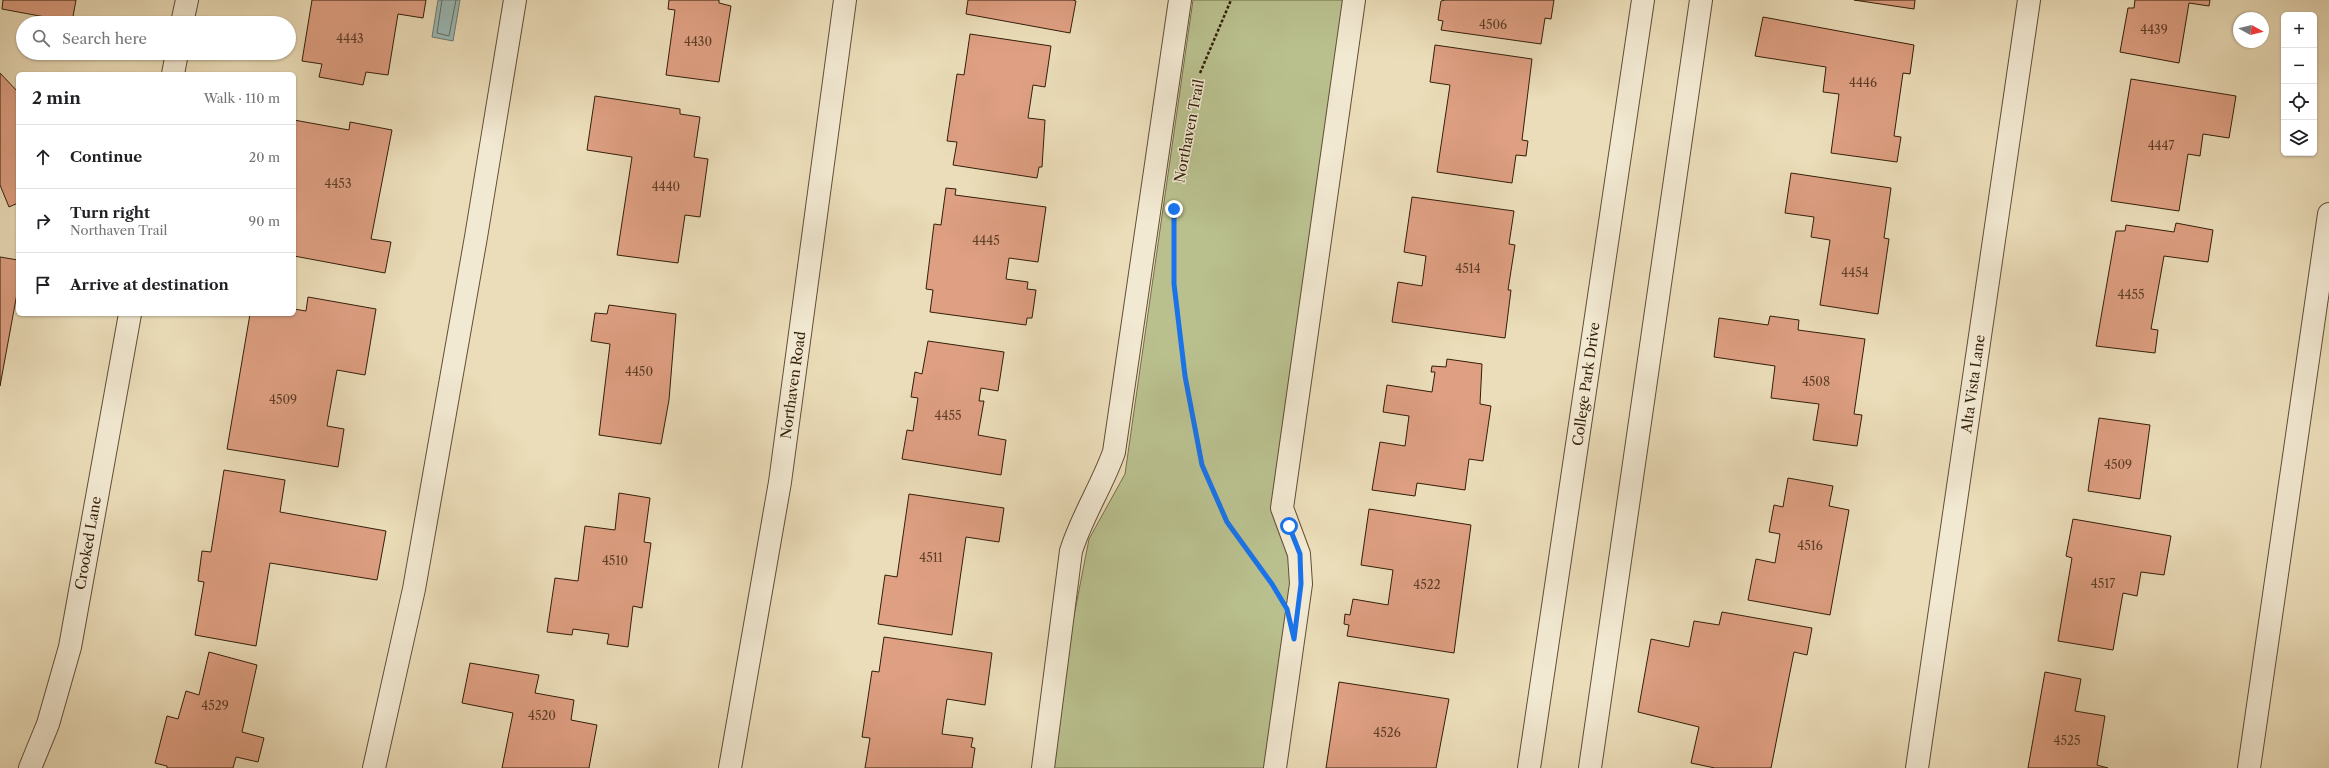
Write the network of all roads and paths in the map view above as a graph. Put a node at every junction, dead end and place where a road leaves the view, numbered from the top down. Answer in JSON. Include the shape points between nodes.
{"nodes":[{"id":1,"x":187,"y":0,"type":"edge"},
{"id":2,"x":515,"y":0,"type":"edge"},
{"id":3,"x":845,"y":0,"type":"edge"},
{"id":4,"x":1180,"y":0,"type":"edge"},
{"id":5,"x":1231,"y":0,"type":"edge"},
{"id":6,"x":1354,"y":0,"type":"edge"},
{"id":7,"x":1643,"y":0,"type":"edge"},
{"id":8,"x":1701,"y":0,"type":"edge"},
{"id":9,"x":2029,"y":0,"type":"edge"},
{"id":10,"x":184,"y":16,"type":"edge"},
{"id":11,"x":176,"y":60,"type":"edge"},
{"id":12,"x":173,"y":72,"type":"edge"},
{"id":13,"x":1198,"y":81,"type":"dead end"},
{"id":14,"x":2329,"y":214,"type":"edge"},
{"id":15,"x":1174,"y":246,"type":"dead end"},
{"id":16,"x":130,"y":316,"type":"edge"},
{"id":17,"x":1272,"y":584,"type":"dead end"},
{"id":18,"x":30,"y":768,"type":"edge"},
{"id":19,"x":374,"y":768,"type":"edge"},
{"id":20,"x":730,"y":768,"type":"edge"},
{"id":21,"x":1043,"y":768,"type":"edge"},
{"id":22,"x":1275,"y":768,"type":"edge"},
{"id":23,"x":1529,"y":768,"type":"edge"},
{"id":24,"x":1590,"y":768,"type":"edge"},
{"id":25,"x":1917,"y":768,"type":"edge"},
{"id":26,"x":2249,"y":768,"type":"edge"}],
"edges":[{"from":1,"to":10,"type":"street"},
{"from":2,"to":19,"type":"street","via":[[414,589]]},
{"from":3,"to":20,"type":"street","name":"Northaven Road","via":[[780,482]]},
{"from":4,"to":21,"type":"street","via":[[1114,452],[1105,479],[1079,526],[1071,551]]},
{"from":5,"to":13,"type":"path","name":"Northaven Trail"},
{"from":6,"to":22,"type":"street","via":[[1282,508],[1300,554],[1301,584]]},
{"from":7,"to":23,"type":"street","name":"College Park Drive"},
{"from":8,"to":24,"type":"street"},
{"from":9,"to":25,"type":"street","name":"Alta Vista Lane"},
{"from":11,"to":12,"type":"street"},
{"from":14,"to":26,"type":"street"},
{"from":15,"to":17,"type":"path","via":[[1174,284],[1185,376],[1202,465],[1227,522]]},
{"from":16,"to":18,"type":"street","name":"Crooked Lane","via":[[70,647],[48,724]]}]}
